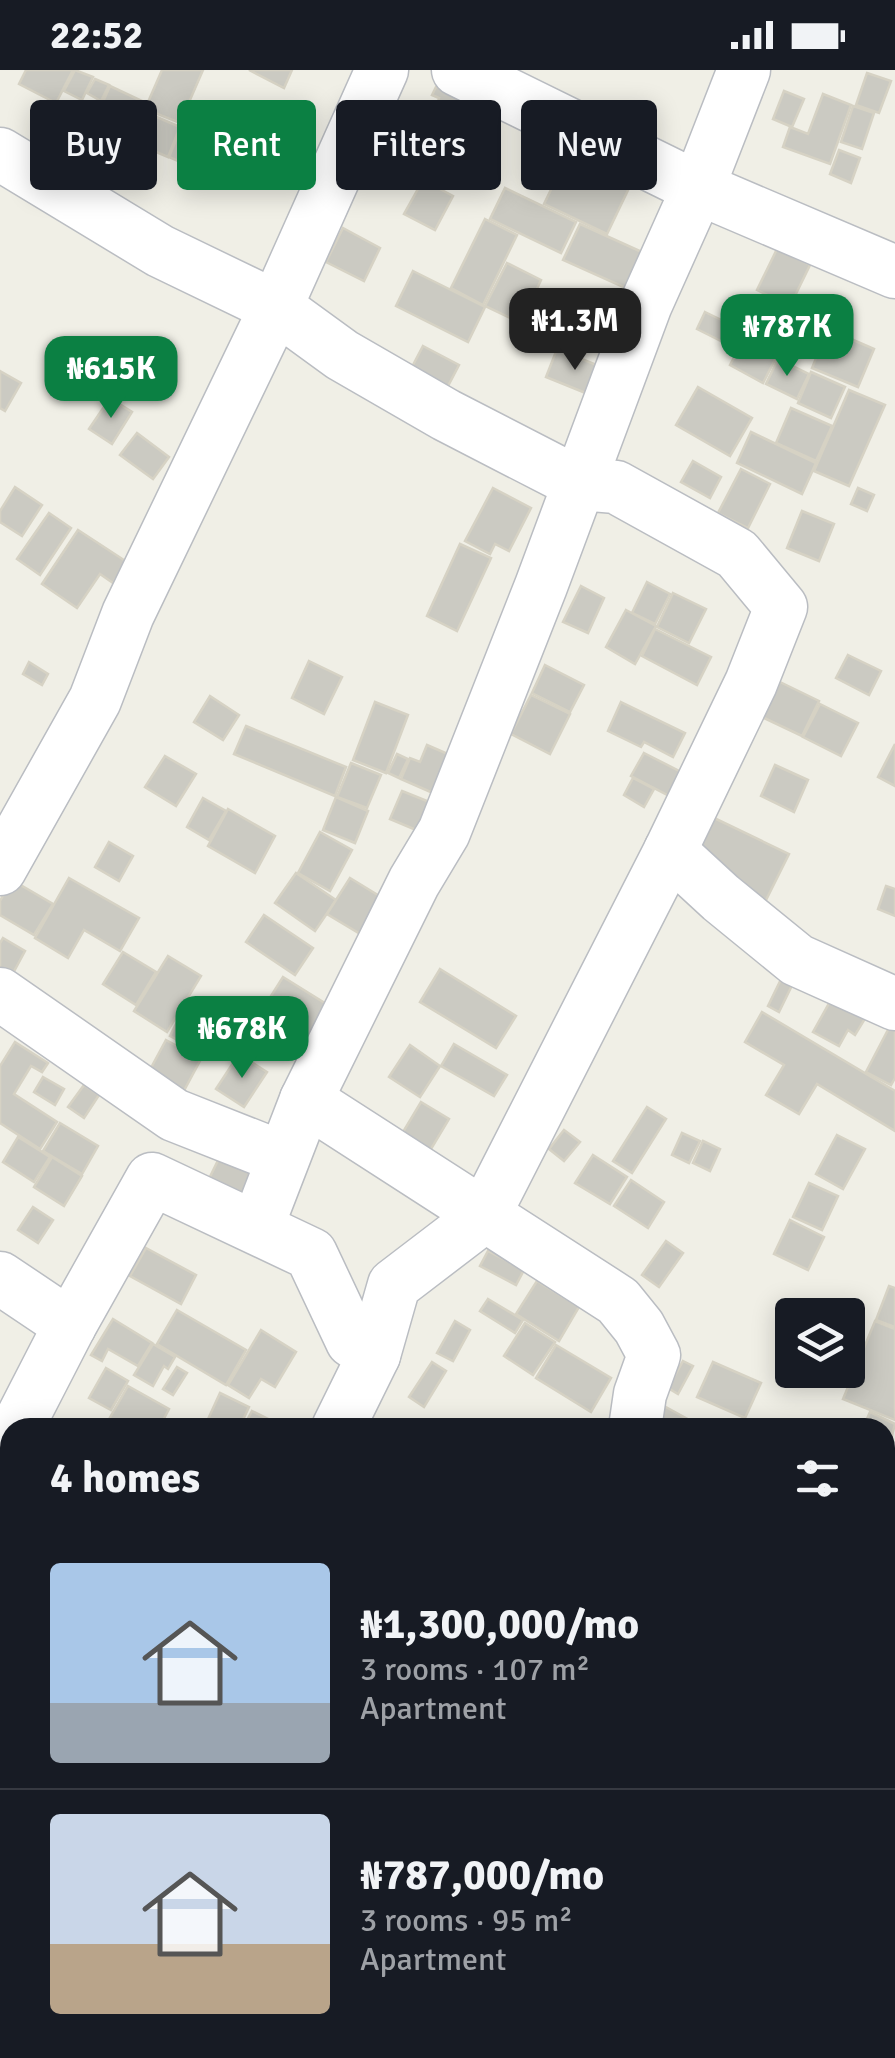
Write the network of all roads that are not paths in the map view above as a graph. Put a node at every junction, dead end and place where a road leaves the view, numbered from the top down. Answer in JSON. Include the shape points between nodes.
{"nodes":[{"id":1,"x":382,"y":70,"type":"edge"},
{"id":2,"x":458,"y":70,"type":"edge"},
{"id":3,"x":744,"y":70,"type":"edge"},
{"id":4,"x":0,"y":154,"type":"edge"},
{"id":5,"x":698,"y":188,"type":"junction"},
{"id":6,"x":895,"y":272,"type":"edge"},
{"id":7,"x":276,"y":307,"type":"junction"},
{"id":8,"x":580,"y":484,"type":"junction"},
{"id":9,"x":670,"y":851,"type":"junction"},
{"id":10,"x":0,"y":869,"type":"edge"},
{"id":11,"x":0,"y":994,"type":"edge"},
{"id":12,"x":895,"y":1004,"type":"edge"},
{"id":13,"x":306,"y":1100,"type":"junction"},
{"id":14,"x":284,"y":1158,"type":"junction"},
{"id":15,"x":483,"y":1217,"type":"junction"},
{"id":16,"x":257,"y":1227,"type":"junction"},
{"id":17,"x":0,"y":1278,"type":"edge"},
{"id":18,"x":70,"y":1325,"type":"junction"},
{"id":19,"x":374,"y":1355,"type":"junction"},
{"id":20,"x":22,"y":1418,"type":"edge"},
{"id":21,"x":343,"y":1418,"type":"edge"},
{"id":22,"x":636,"y":1418,"type":"edge"}],
"edges":[{"from":1,"to":7,"type":"street"},
{"from":2,"to":5,"type":"street"},
{"from":3,"to":5,"type":"street"},
{"from":4,"to":7,"type":"street","via":[[160,250]]},
{"from":5,"to":6,"type":"street"},
{"from":5,"to":8,"type":"street","via":[[646,304]]},
{"from":7,"to":8,"type":"street","via":[[342,355]]},
{"from":7,"to":10,"type":"street","via":[[128,614],[95,700]]},
{"from":8,"to":9,"type":"street","via":[[616,487],[736,554],[782,607]]},
{"from":8,"to":13,"type":"street","via":[[444,832]]},
{"from":9,"to":12,"type":"street","via":[[798,960]]},
{"from":9,"to":15,"type":"street"},
{"from":11,"to":14,"type":"street","via":[[174,1115]]},
{"from":13,"to":14,"type":"street"},
{"from":13,"to":15,"type":"street"},
{"from":14,"to":16,"type":"street"},
{"from":15,"to":19,"type":"street","via":[[394,1285]]},
{"from":15,"to":22,"type":"street","via":[[618,1301],[640,1327],[654,1355]]},
{"from":16,"to":18,"type":"street","via":[[152,1178]]},
{"from":16,"to":19,"type":"street","via":[[311,1254],[352,1341]]},
{"from":17,"to":18,"type":"street"},
{"from":18,"to":20,"type":"street"},
{"from":19,"to":21,"type":"street"}]}
